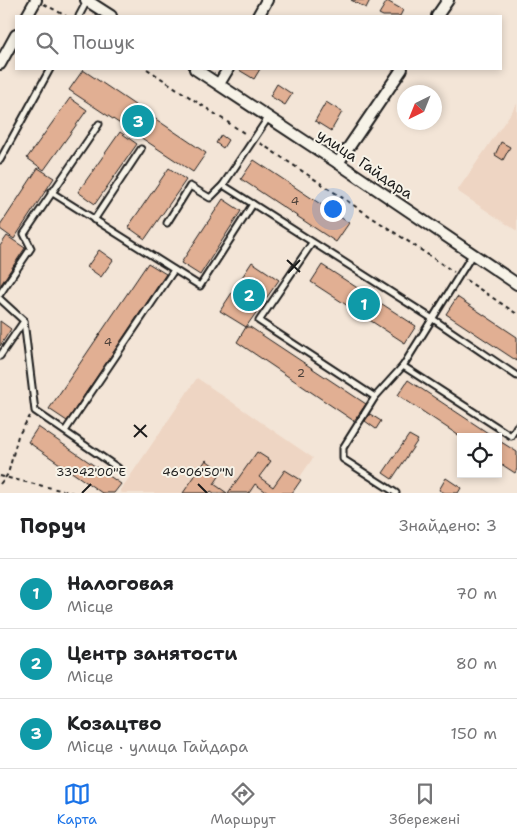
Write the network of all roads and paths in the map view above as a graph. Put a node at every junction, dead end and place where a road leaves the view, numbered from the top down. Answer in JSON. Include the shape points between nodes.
{"nodes":[{"id":1,"x":37,"y":0,"type":"edge"},
{"id":2,"x":86,"y":0,"type":"edge"},
{"id":3,"x":267,"y":0,"type":"edge"},
{"id":4,"x":448,"y":0,"type":"edge"},
{"id":5,"x":28,"y":15,"type":"edge"},
{"id":6,"x":64,"y":15,"type":"edge"},
{"id":7,"x":79,"y":15,"type":"edge"},
{"id":8,"x":110,"y":15,"type":"edge"},
{"id":9,"x":259,"y":15,"type":"edge"},
{"id":10,"x":438,"y":15,"type":"edge"},
{"id":11,"x":15,"y":37,"type":"edge"},
{"id":12,"x":0,"y":64,"type":"edge"},
{"id":13,"x":49,"y":70,"type":"edge"},
{"id":14,"x":149,"y":70,"type":"edge"},
{"id":15,"x":197,"y":70,"type":"edge"},
{"id":16,"x":227,"y":70,"type":"edge"},
{"id":17,"x":401,"y":70,"type":"edge"},
{"id":18,"x":219,"y":84,"type":"junction"},
{"id":19,"x":268,"y":118,"type":"junction"},
{"id":20,"x":100,"y":124,"type":"dead end"},
{"id":21,"x":253,"y":139,"type":"junction"},
{"id":22,"x":142,"y":149,"type":"dead end"},
{"id":23,"x":0,"y":160,"type":"edge"},
{"id":24,"x":338,"y":163,"type":"junction"},
{"id":25,"x":223,"y":185,"type":"junction"},
{"id":26,"x":51,"y":192,"type":"junction"},
{"id":27,"x":253,"y":204,"type":"junction"},
{"id":28,"x":94,"y":220,"type":"junction"},
{"id":29,"x":167,"y":223,"type":"dead end"},
{"id":30,"x":312,"y":243,"type":"junction"},
{"id":31,"x":472,"y":255,"type":"junction"},
{"id":32,"x":174,"y":270,"type":"junction"},
{"id":33,"x":460,"y":276,"type":"junction"},
{"id":34,"x":517,"y":284,"type":"edge"},
{"id":35,"x":0,"y":294,"type":"edge"},
{"id":36,"x":0,"y":299,"type":"edge"},
{"id":37,"x":517,"y":314,"type":"edge"},
{"id":38,"x":433,"y":319,"type":"junction"},
{"id":39,"x":24,"y":321,"type":"junction"},
{"id":40,"x":0,"y":356,"type":"edge"},
{"id":41,"x":403,"y":366,"type":"junction"},
{"id":42,"x":517,"y":376,"type":"edge"},
{"id":43,"x":375,"y":397,"type":"junction"},
{"id":44,"x":35,"y":407,"type":"junction"},
{"id":45,"x":517,"y":426,"type":"edge"},
{"id":46,"x":65,"y":431,"type":"junction"},
{"id":47,"x":118,"y":468,"type":"dead end"},
{"id":48,"x":0,"y":476,"type":"edge"},
{"id":49,"x":6,"y":476,"type":"junction"},
{"id":50,"x":0,"y":484,"type":"edge"},
{"id":51,"x":73,"y":493,"type":"edge"},
{"id":52,"x":396,"y":493,"type":"edge"}],
"edges":[{"from":1,"to":5,"type":"street"},
{"from":1,"to":6,"type":"path"},
{"from":2,"to":7,"type":"lane"},
{"from":2,"to":8,"type":"street"},
{"from":3,"to":9,"type":"street"},
{"from":4,"to":10,"type":"street"},
{"from":11,"to":12,"type":"street"},
{"from":13,"to":23,"type":"lane"},
{"from":14,"to":21,"type":"path"},
{"from":15,"to":18,"type":"street","name":"улица Гайдара"},
{"from":16,"to":18,"type":"street"},
{"from":17,"to":24,"type":"street"},
{"from":18,"to":19,"type":"street","name":"улица Гайдара"},
{"from":19,"to":21,"type":"lane"},
{"from":19,"to":24,"type":"street","name":"улица Гайдара"},
{"from":20,"to":26,"type":"lane"},
{"from":21,"to":25,"type":"lane"},
{"from":21,"to":33,"type":"path"},
{"from":22,"to":28,"type":"lane"},
{"from":24,"to":31,"type":"street","name":"улица Гайдара"},
{"from":25,"to":27,"type":"lane"},
{"from":25,"to":29,"type":"lane","via":[[210,198],[190,186]]},
{"from":26,"to":28,"type":"lane"},
{"from":26,"to":35,"type":"lane","via":[[24,234],[31,248]]},
{"from":27,"to":30,"type":"lane"},
{"from":27,"to":32,"type":"lane","via":[[200,286]]},
{"from":28,"to":32,"type":"lane"},
{"from":30,"to":38,"type":"lane"},
{"from":30,"to":43,"type":"lane","via":[[259,321]]},
{"from":31,"to":33,"type":"lane"},
{"from":31,"to":34,"type":"street","name":"улица Гайдара"},
{"from":32,"to":46,"type":"lane"},
{"from":33,"to":37,"type":"path"},
{"from":33,"to":38,"type":"lane"},
{"from":36,"to":39,"type":"lane"},
{"from":38,"to":41,"type":"lane"},
{"from":38,"to":42,"type":"lane"},
{"from":39,"to":40,"type":"lane"},
{"from":39,"to":44,"type":"lane"},
{"from":41,"to":43,"type":"lane"},
{"from":41,"to":45,"type":"lane","via":[[511,436]]},
{"from":43,"to":52,"type":"lane","via":[[344,448],[343,459]]},
{"from":44,"to":46,"type":"lane","via":[[35,411]]},
{"from":44,"to":49,"type":"path","via":[[18,436]]},
{"from":46,"to":47,"type":"lane"},
{"from":48,"to":49,"type":"path"},
{"from":49,"to":50,"type":"path"},
{"from":49,"to":51,"type":"path"}]}
